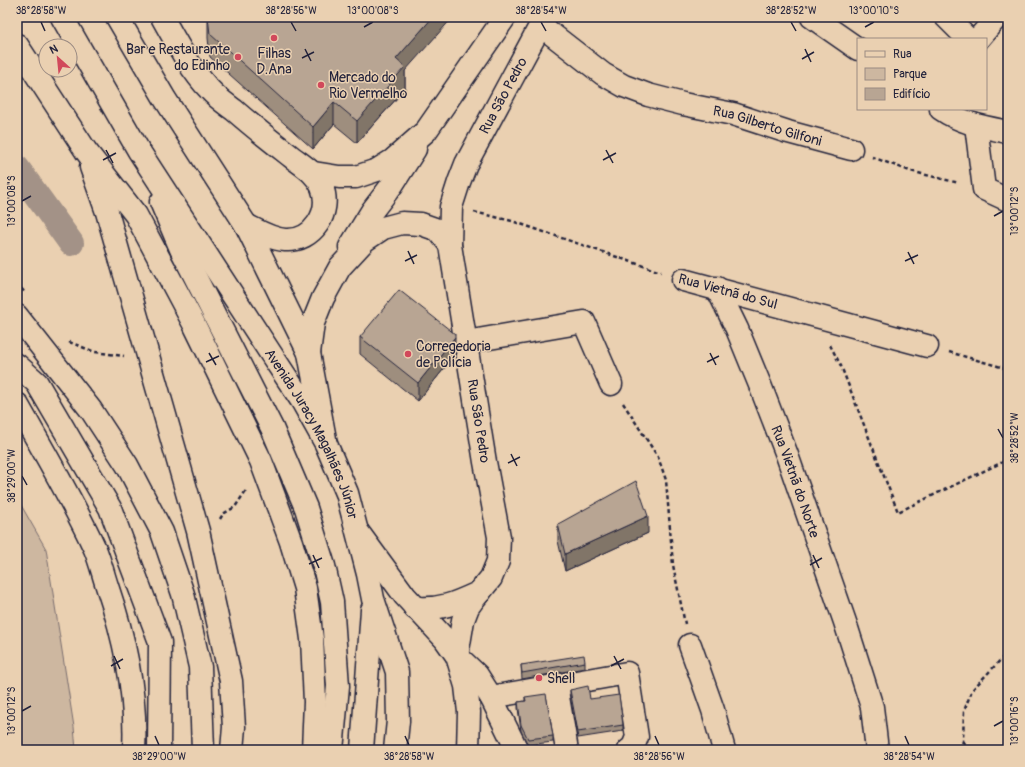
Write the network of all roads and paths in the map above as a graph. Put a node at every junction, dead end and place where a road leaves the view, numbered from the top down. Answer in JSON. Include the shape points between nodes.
{"nodes":[{"id":1,"x":62,"y":17,"type":"edge"},
{"id":2,"x":117,"y":17,"type":"edge"},
{"id":3,"x":162,"y":17,"type":"edge"},
{"id":4,"x":505,"y":17,"type":"edge"},
{"id":5,"x":812,"y":17,"type":"edge"},
{"id":6,"x":946,"y":17,"type":"edge"},
{"id":7,"x":997,"y":17,"type":"edge"},
{"id":8,"x":542,"y":21,"type":"edge"},
{"id":9,"x":967,"y":38,"type":"edge"},
{"id":10,"x":979,"y":38,"type":"edge"},
{"id":11,"x":17,"y":45,"type":"edge"},
{"id":12,"x":857,"y":48,"type":"edge"},
{"id":13,"x":942,"y":110,"type":"edge"},
{"id":14,"x":976,"y":125,"type":"junction"},
{"id":15,"x":426,"y":131,"type":"junction"},
{"id":16,"x":1008,"y":132,"type":"edge"},
{"id":17,"x":851,"y":149,"type":"joint"},
{"id":18,"x":86,"y":151,"type":"junction"},
{"id":19,"x":139,"y":151,"type":"junction"},
{"id":20,"x":314,"y":173,"type":"junction"},
{"id":21,"x":984,"y":189,"type":"junction"},
{"id":22,"x":1008,"y":200,"type":"edge"},
{"id":23,"x":451,"y":207,"type":"junction"},
{"id":24,"x":246,"y":225,"type":"junction"},
{"id":25,"x":450,"y":245,"type":"junction"},
{"id":26,"x":340,"y":267,"type":"junction"},
{"id":27,"x":682,"y":280,"type":"joint"},
{"id":28,"x":717,"y":288,"type":"junction"},
{"id":29,"x":814,"y":315,"type":"junction"},
{"id":30,"x":17,"y":316,"type":"edge"},
{"id":31,"x":466,"y":342,"type":"junction"},
{"id":32,"x":927,"y":346,"type":"joint"},
{"id":33,"x":309,"y":353,"type":"junction"},
{"id":34,"x":17,"y":365,"type":"edge"},
{"id":35,"x":1008,"y":369,"type":"edge"},
{"id":36,"x":611,"y":384,"type":"joint"},
{"id":37,"x":17,"y":404,"type":"edge"},
{"id":38,"x":326,"y":444,"type":"junction"},
{"id":39,"x":1007,"y":460,"type":"edge"},
{"id":40,"x":358,"y":532,"type":"junction"},
{"id":41,"x":480,"y":592,"type":"junction"},
{"id":42,"x":373,"y":599,"type":"junction"},
{"id":43,"x":415,"y":608,"type":"junction"},
{"id":44,"x":690,"y":646,"type":"joint"},
{"id":45,"x":1008,"y":652,"type":"edge"},
{"id":46,"x":457,"y":656,"type":"junction"},
{"id":47,"x":556,"y":685,"type":"junction"},
{"id":48,"x":491,"y":697,"type":"junction"},
{"id":49,"x":963,"y":741,"type":"junction"},
{"id":50,"x":134,"y":750,"type":"edge"},
{"id":51,"x":159,"y":750,"type":"edge"},
{"id":52,"x":203,"y":750,"type":"edge"},
{"id":53,"x":232,"y":750,"type":"edge"},
{"id":54,"x":313,"y":750,"type":"edge"},
{"id":55,"x":332,"y":750,"type":"edge"},
{"id":56,"x":362,"y":750,"type":"edge"},
{"id":57,"x":395,"y":750,"type":"edge"},
{"id":58,"x":468,"y":750,"type":"edge"},
{"id":59,"x":517,"y":750,"type":"edge"},
{"id":60,"x":567,"y":750,"type":"edge"},
{"id":61,"x":628,"y":750,"type":"edge"},
{"id":62,"x":724,"y":750,"type":"edge"},
{"id":63,"x":878,"y":750,"type":"edge"},
{"id":64,"x":960,"y":750,"type":"edge"},
{"id":65,"x":970,"y":750,"type":"edge"}],
"edges":[{"from":1,"to":19,"type":"street","name":"Avenida Juracy Magalhães Júnior"},
{"from":2,"to":24,"type":"street","via":[[165,99]]},
{"from":3,"to":20,"type":"street","via":[[194,70],[211,91]]},
{"from":4,"to":15,"type":"street"},
{"from":5,"to":12,"type":"street"},
{"from":6,"to":9,"type":"street"},
{"from":7,"to":10,"type":"street"},
{"from":8,"to":17,"type":"street","name":"Rua Gilberto Gilfoni","via":[[603,74],[624,86],[648,95],[733,114]]},
{"from":8,"to":23,"type":"street","name":"Rua São Pedro","via":[[466,164]]},
{"from":11,"to":18,"type":"street"},
{"from":13,"to":14,"type":"street","via":[[952,117]]},
{"from":14,"to":16,"type":"street"},
{"from":14,"to":21,"type":"street"},
{"from":15,"to":20,"type":"street","via":[[393,160],[377,170],[356,177]]},
{"from":15,"to":26,"type":"street","via":[[392,185],[372,211]]},
{"from":17,"to":21,"type":"path","via":[[910,171]]},
{"from":18,"to":53,"type":"street","via":[[107,212],[198,532],[231,681],[234,727]]},
{"from":18,"to":54,"type":"street","via":[[136,215],[194,324],[260,461],[305,588],[312,639],[315,702]]},
{"from":19,"to":38,"type":"street","name":"Avenida Juracy Magalhães Júnior","via":[[274,357]]},
{"from":19,"to":55,"type":"street","name":"Avenida Juracy Magalhães Júnior","via":[[181,249],[272,428],[306,508],[332,602],[338,686]]},
{"from":20,"to":24,"type":"street","via":[[326,201],[324,214],[316,226],[303,237],[281,239]]},
{"from":21,"to":22,"type":"street"},
{"from":23,"to":25,"type":"street","name":"Rua São Pedro"},
{"from":23,"to":27,"type":"path","name":"Rua Vietnã do Sul","via":[[512,221]]},
{"from":24,"to":33,"type":"street"},
{"from":25,"to":26,"type":"street","via":[[438,230],[422,224],[402,223],[383,228],[365,240]]},
{"from":25,"to":31,"type":"street","name":"Rua São Pedro"},
{"from":26,"to":33,"type":"street","via":[[313,323]]},
{"from":27,"to":28,"type":"street","name":"Rua Vietnã do Sul"},
{"from":28,"to":29,"type":"street","name":"Rua Vietnã do Sul"},
{"from":28,"to":63,"type":"street","name":"Rua Vietnã do Norte","via":[[737,329],[787,455],[872,707]]},
{"from":29,"to":32,"type":"street","name":"Rua Vietnã do Sul"},
{"from":29,"to":39,"type":"path","via":[[840,366],[898,512]]},
{"from":30,"to":52,"type":"street","via":[[95,416],[127,465],[162,532],[184,594],[200,667]]},
{"from":31,"to":36,"type":"street","via":[[584,322]]},
{"from":31,"to":41,"type":"street","name":"Rua São Pedro","via":[[499,537],[498,560],[491,578]]},
{"from":32,"to":35,"type":"path"},
{"from":33,"to":38,"type":"street"},
{"from":34,"to":51,"type":"street","via":[[37,383],[110,508],[160,642]]},
{"from":36,"to":44,"type":"path","via":[[658,457],[666,480],[673,565]]},
{"from":37,"to":50,"type":"street","via":[[58,476],[95,550],[118,617],[132,682]]},
{"from":38,"to":40,"type":"street","name":"Avenida Juracy Magalhães Júnior","via":[[347,493]]},
{"from":40,"to":42,"type":"street","name":"Avenida Juracy Magalhães Júnior"},
{"from":40,"to":43,"type":"street"},
{"from":41,"to":43,"type":"street","via":[[447,606]]},
{"from":41,"to":46,"type":"street","name":"Rua São Pedro","via":[[468,607],[463,620]]},
{"from":42,"to":56,"type":"street"},
{"from":42,"to":57,"type":"street","name":"Avenida Juracy Magalhães Júnior","via":[[397,672],[398,721]]},
{"from":43,"to":46,"type":"street","via":[[445,639]]},
{"from":44,"to":62,"type":"street"},
{"from":45,"to":49,"type":"path","via":[[972,690],[964,711]]},
{"from":46,"to":48,"type":"street","via":[[477,675]]},
{"from":46,"to":58,"type":"street","via":[[466,686],[469,712]]},
{"from":47,"to":48,"type":"street"},
{"from":47,"to":60,"type":"street"},
{"from":47,"to":61,"type":"street","via":[[627,673],[637,737],[633,747]]},
{"from":48,"to":59,"type":"street"},
{"from":49,"to":64,"type":"path"},
{"from":49,"to":65,"type":"path"}]}
